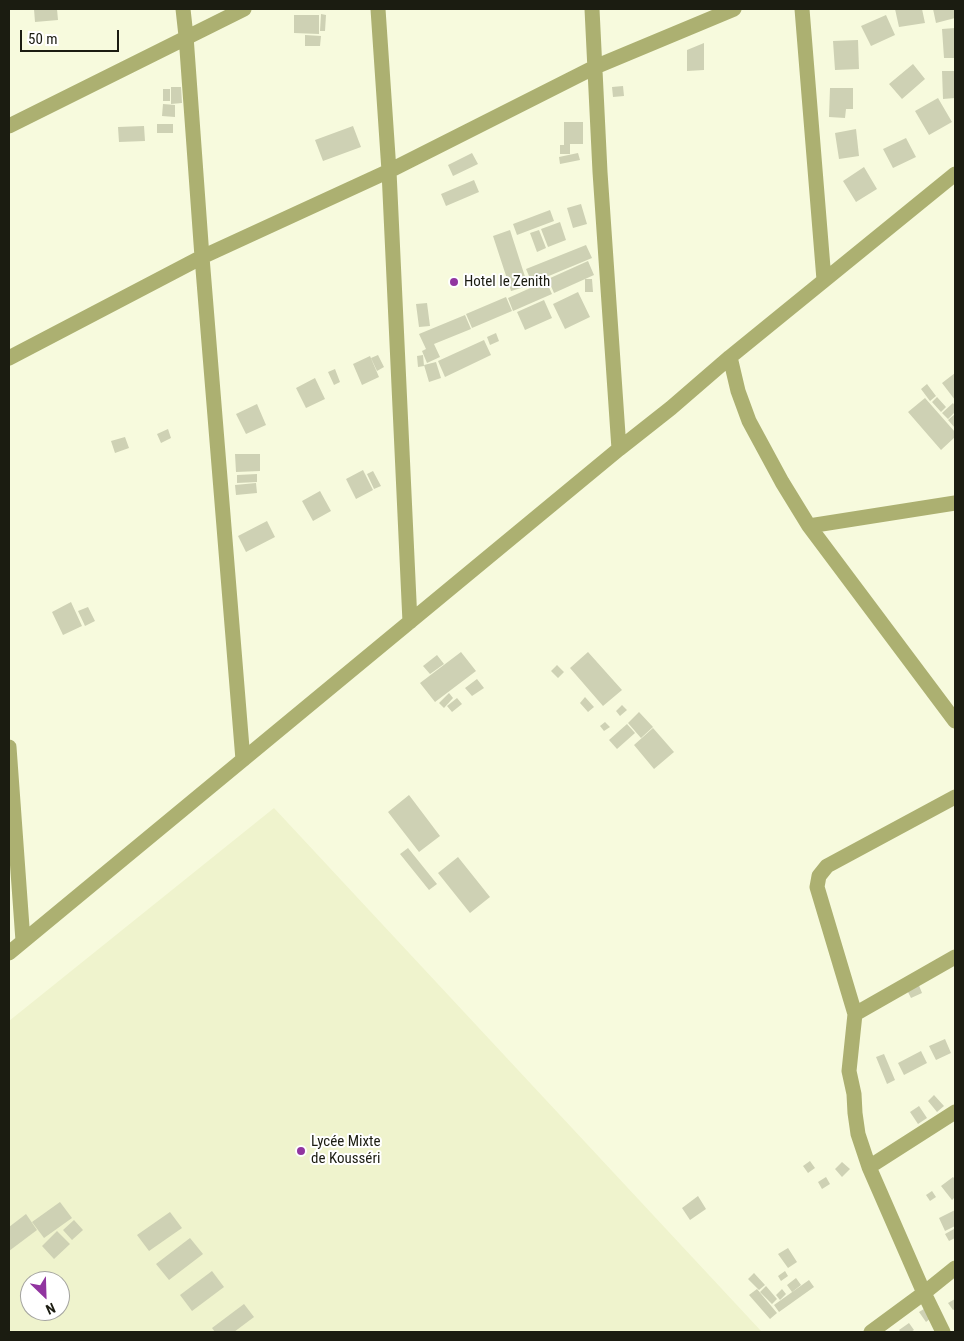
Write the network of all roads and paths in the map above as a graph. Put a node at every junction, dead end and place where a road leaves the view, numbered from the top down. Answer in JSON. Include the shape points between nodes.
{"nodes":[{"id":1,"x":183,"y":9,"type":"edge"},
{"id":2,"x":244,"y":9,"type":"edge"},
{"id":3,"x":378,"y":9,"type":"edge"},
{"id":4,"x":592,"y":9,"type":"edge"},
{"id":5,"x":734,"y":9,"type":"edge"},
{"id":6,"x":802,"y":9,"type":"edge"},
{"id":7,"x":186,"y":36,"type":"junction"},
{"id":8,"x":595,"y":67,"type":"junction"},
{"id":9,"x":9,"y":126,"type":"edge"},
{"id":10,"x":390,"y":171,"type":"junction"},
{"id":11,"x":955,"y":174,"type":"edge"},
{"id":12,"x":202,"y":257,"type":"junction"},
{"id":13,"x":824,"y":280,"type":"junction"},
{"id":14,"x":730,"y":357,"type":"junction"},
{"id":15,"x":9,"y":358,"type":"edge"},
{"id":16,"x":619,"y":449,"type":"junction"},
{"id":17,"x":955,"y":503,"type":"edge"},
{"id":18,"x":809,"y":526,"type":"junction"},
{"id":19,"x":410,"y":622,"type":"junction"},
{"id":20,"x":955,"y":721,"type":"edge"},
{"id":21,"x":9,"y":747,"type":"edge"},
{"id":22,"x":243,"y":760,"type":"junction"},
{"id":23,"x":955,"y":797,"type":"edge"},
{"id":24,"x":23,"y":942,"type":"junction"},
{"id":25,"x":9,"y":953,"type":"edge"},
{"id":26,"x":955,"y":956,"type":"edge"},
{"id":27,"x":855,"y":1014,"type":"junction"},
{"id":28,"x":955,"y":1112,"type":"edge"},
{"id":29,"x":869,"y":1166,"type":"junction"},
{"id":30,"x":955,"y":1268,"type":"edge"},
{"id":31,"x":924,"y":1293,"type":"junction"},
{"id":32,"x":871,"y":1332,"type":"edge"},
{"id":33,"x":944,"y":1332,"type":"edge"}],
"edges":[{"from":1,"to":7,"type":"street"},
{"from":2,"to":7,"type":"street"},
{"from":3,"to":10,"type":"street"},
{"from":4,"to":8,"type":"street"},
{"from":5,"to":8,"type":"street"},
{"from":6,"to":13,"type":"street"},
{"from":7,"to":9,"type":"street"},
{"from":7,"to":12,"type":"street"},
{"from":8,"to":10,"type":"street"},
{"from":8,"to":16,"type":"street"},
{"from":10,"to":12,"type":"street"},
{"from":10,"to":19,"type":"street"},
{"from":11,"to":13,"type":"street"},
{"from":12,"to":15,"type":"street"},
{"from":12,"to":22,"type":"street"},
{"from":13,"to":14,"type":"street"},
{"from":14,"to":16,"type":"street"},
{"from":14,"to":18,"type":"street","via":[[749,421]]},
{"from":16,"to":19,"type":"street"},
{"from":17,"to":18,"type":"street"},
{"from":18,"to":20,"type":"street"},
{"from":19,"to":22,"type":"street"},
{"from":21,"to":24,"type":"street"},
{"from":22,"to":24,"type":"street"},
{"from":23,"to":27,"type":"street","via":[[827,866],[819,876],[817,887]]},
{"from":24,"to":25,"type":"street"},
{"from":26,"to":27,"type":"street"},
{"from":27,"to":29,"type":"street","via":[[849,1071],[858,1134]]},
{"from":28,"to":29,"type":"street"},
{"from":29,"to":31,"type":"street"},
{"from":30,"to":31,"type":"street"},
{"from":31,"to":32,"type":"street"},
{"from":31,"to":33,"type":"street"}]}
